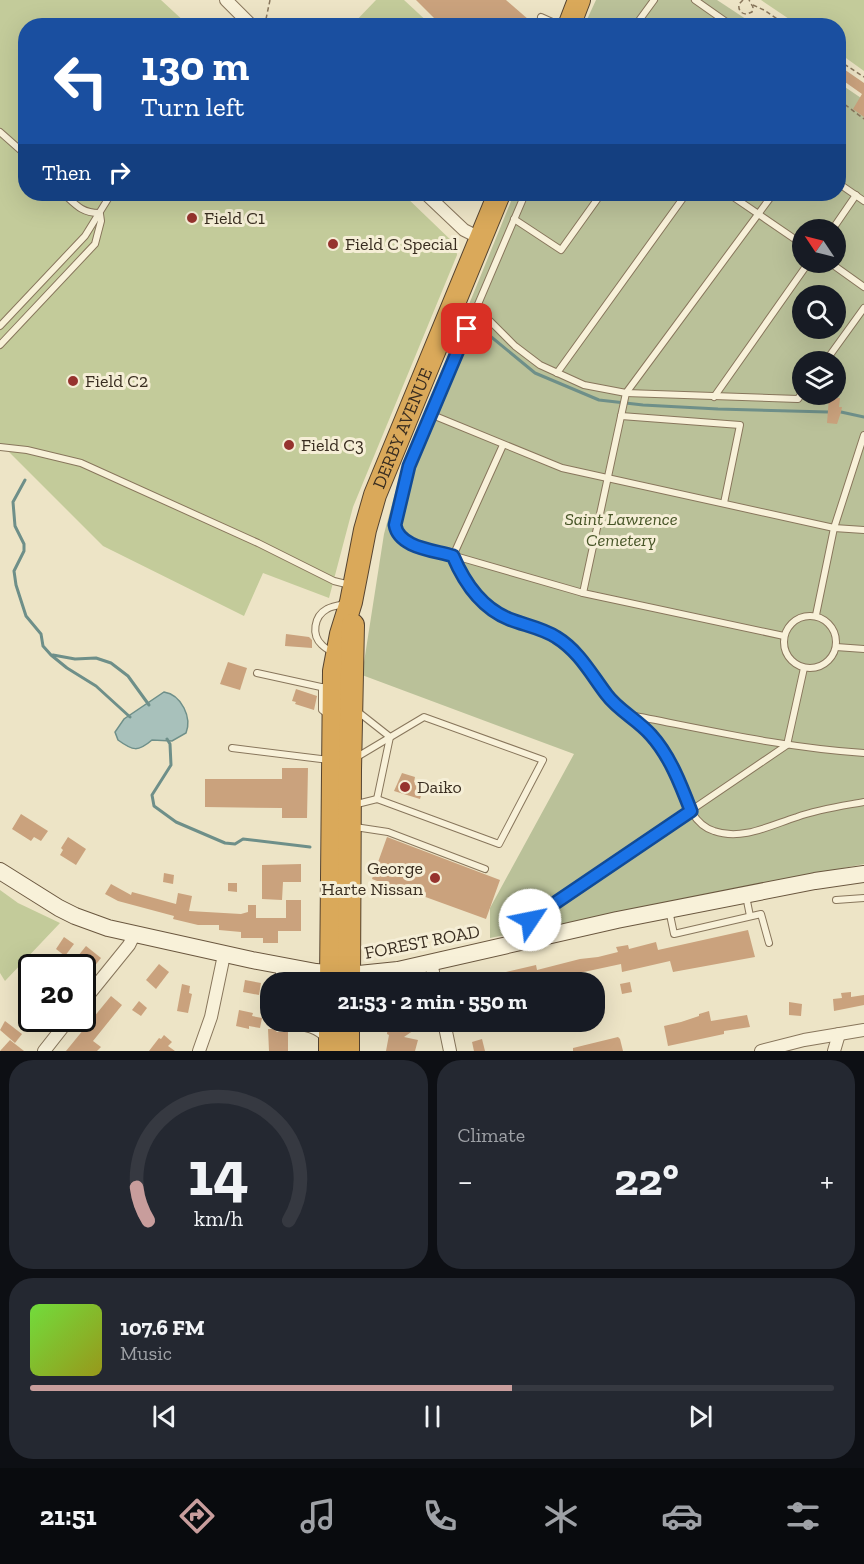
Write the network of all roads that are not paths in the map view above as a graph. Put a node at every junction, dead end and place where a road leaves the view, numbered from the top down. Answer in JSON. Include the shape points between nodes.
{"nodes":[{"id":1,"x":226,"y":0,"type":"edge"},
{"id":2,"x":579,"y":0,"type":"edge"},
{"id":3,"x":654,"y":0,"type":"edge"},
{"id":4,"x":695,"y":0,"type":"edge"},
{"id":5,"x":244,"y":18,"type":"edge"},
{"id":6,"x":572,"y":18,"type":"edge"},
{"id":7,"x":641,"y":18,"type":"edge"},
{"id":8,"x":721,"y":18,"type":"edge"},
{"id":9,"x":0,"y":132,"type":"edge"},
{"id":10,"x":18,"y":148,"type":"edge"},
{"id":11,"x":846,"y":188,"type":"edge"},
{"id":12,"x":856,"y":195,"type":"junction"},
{"id":13,"x":71,"y":201,"type":"edge"},
{"id":14,"x":107,"y":201,"type":"edge"},
{"id":15,"x":433,"y":201,"type":"edge"},
{"id":16,"x":496,"y":201,"type":"edge"},
{"id":17,"x":522,"y":201,"type":"edge"},
{"id":18,"x":596,"y":201,"type":"edge"},
{"id":19,"x":681,"y":201,"type":"edge"},
{"id":20,"x":740,"y":201,"type":"edge"},
{"id":21,"x":768,"y":201,"type":"edge"},
{"id":22,"x":864,"y":201,"type":"edge"},
{"id":23,"x":99,"y":213,"type":"junction"},
{"id":24,"x":759,"y":214,"type":"junction"},
{"id":25,"x":514,"y":219,"type":"junction"},
{"id":26,"x":840,"y":219,"type":"edge"},
{"id":27,"x":792,"y":237,"type":"edge"},
{"id":28,"x":480,"y":238,"type":"junction"},
{"id":29,"x":801,"y":273,"type":"edge"},
{"id":30,"x":844,"y":273,"type":"edge"},
{"id":31,"x":864,"y":287,"type":"edge"},
{"id":32,"x":477,"y":308,"type":"junction"},
{"id":33,"x":864,"y":308,"type":"edge"},
{"id":34,"x":0,"y":326,"type":"edge"},
{"id":35,"x":0,"y":345,"type":"edge"},
{"id":36,"x":833,"y":351,"type":"edge"},
{"id":37,"x":557,"y":373,"type":"junction"},
{"id":38,"x":625,"y":395,"type":"junction"},
{"id":39,"x":714,"y":397,"type":"junction"},
{"id":40,"x":792,"y":399,"type":"edge"},
{"id":41,"x":621,"y":412,"type":"junction"},
{"id":42,"x":430,"y":414,"type":"junction"},
{"id":43,"x":864,"y":435,"type":"edge"},
{"id":44,"x":503,"y":445,"type":"junction"},
{"id":45,"x":0,"y":447,"type":"edge"},
{"id":46,"x":607,"y":478,"type":"junction"},
{"id":47,"x":724,"y":503,"type":"junction"},
{"id":48,"x":834,"y":528,"type":"junction"},
{"id":49,"x":864,"y":530,"type":"edge"},
{"id":50,"x":453,"y":556,"type":"junction"},
{"id":51,"x":583,"y":593,"type":"junction"},
{"id":52,"x":352,"y":594,"type":"junction"},
{"id":53,"x":816,"y":615,"type":"junction"},
{"id":54,"x":784,"y":636,"type":"junction"},
{"id":55,"x":836,"y":647,"type":"junction"},
{"id":56,"x":864,"y":650,"type":"edge"},
{"id":57,"x":804,"y":668,"type":"junction"},
{"id":58,"x":256,"y":673,"type":"dead end"},
{"id":59,"x":328,"y":688,"type":"junction"},
{"id":60,"x":343,"y":711,"type":"junction"},
{"id":61,"x":630,"y":715,"type":"junction"},
{"id":62,"x":390,"y":737,"type":"junction"},
{"id":63,"x":787,"y":745,"type":"junction"},
{"id":64,"x":232,"y":748,"type":"dead end"},
{"id":65,"x":864,"y":753,"type":"edge"},
{"id":66,"x":341,"y":761,"type":"junction"},
{"id":67,"x":377,"y":799,"type":"junction"},
{"id":68,"x":864,"y":802,"type":"edge"},
{"id":69,"x":691,"y":811,"type":"junction"},
{"id":70,"x":350,"y":816,"type":"junction"},
{"id":71,"x":485,"y":869,"type":"dead end"},
{"id":72,"x":0,"y":871,"type":"edge"},
{"id":73,"x":864,"y":874,"type":"edge"},
{"id":74,"x":745,"y":895,"type":"junction"},
{"id":75,"x":864,"y":898,"type":"edge"},
{"id":76,"x":837,"y":900,"type":"dead end"},
{"id":77,"x":669,"y":910,"type":"junction"},
{"id":78,"x":750,"y":916,"type":"junction"},
{"id":79,"x":134,"y":935,"type":"junction"},
{"id":80,"x":769,"y":943,"type":"dead end"},
{"id":81,"x":498,"y":947,"type":"junction"},
{"id":82,"x":224,"y":955,"type":"junction"},
{"id":83,"x":431,"y":962,"type":"junction"},
{"id":84,"x":273,"y":972,"type":"edge"},
{"id":85,"x":340,"y":972,"type":"edge"},
{"id":86,"x":340,"y":972,"type":"edge"},
{"id":87,"x":381,"y":972,"type":"edge"},
{"id":88,"x":433,"y":972,"type":"edge"},
{"id":89,"x":96,"y":986,"type":"edge"},
{"id":90,"x":864,"y":1030,"type":"edge"},
{"id":91,"x":59,"y":1032,"type":"edge"},
{"id":92,"x":319,"y":1032,"type":"edge"},
{"id":93,"x":328,"y":1032,"type":"edge"},
{"id":94,"x":344,"y":1032,"type":"edge"},
{"id":95,"x":446,"y":1032,"type":"edge"},
{"id":96,"x":839,"y":1034,"type":"junction"},
{"id":97,"x":336,"y":1049,"type":"edge"},
{"id":98,"x":44,"y":1051,"type":"edge"},
{"id":99,"x":199,"y":1051,"type":"edge"},
{"id":100,"x":450,"y":1051,"type":"edge"},
{"id":101,"x":762,"y":1051,"type":"edge"},
{"id":102,"x":834,"y":1051,"type":"edge"}],
"edges":[{"from":1,"to":5,"type":"street"},
{"from":2,"to":6,"type":"highway"},
{"from":3,"to":7,"type":"lane"},
{"from":4,"to":8,"type":"lane"},
{"from":9,"to":10,"type":"lane"},
{"from":11,"to":12,"type":"lane"},
{"from":12,"to":22,"type":"lane"},
{"from":12,"to":26,"type":"lane"},
{"from":13,"to":23,"type":"lane","via":[[89,213]]},
{"from":14,"to":23,"type":"lane"},
{"from":15,"to":28,"type":"street","via":[[464,230]]},
{"from":16,"to":28,"type":"highway","name":"DERBY AVENUE"},
{"from":17,"to":25,"type":"lane"},
{"from":18,"to":25,"type":"lane","via":[[561,250]]},
{"from":19,"to":37,"type":"lane"},
{"from":20,"to":24,"type":"lane"},
{"from":21,"to":24,"type":"lane"},
{"from":23,"to":34,"type":"lane","via":[[85,236]]},
{"from":23,"to":35,"type":"lane","via":[[101,221],[95,244]]},
{"from":24,"to":27,"type":"lane"},
{"from":24,"to":38,"type":"lane"},
{"from":25,"to":32,"type":"lane"},
{"from":28,"to":52,"type":"highway","name":"DERBY AVENUE","via":[[385,468],[365,530]]},
{"from":29,"to":39,"type":"lane"},
{"from":30,"to":31,"type":"lane"},
{"from":32,"to":37,"type":"lane","via":[[515,346]]},
{"from":32,"to":42,"type":"lane"},
{"from":33,"to":36,"type":"lane"},
{"from":37,"to":38,"type":"lane","via":[[584,385]]},
{"from":38,"to":39,"type":"lane"},
{"from":38,"to":41,"type":"lane"},
{"from":39,"to":40,"type":"lane"},
{"from":41,"to":46,"type":"lane"},
{"from":41,"to":47,"type":"lane","via":[[740,425]]},
{"from":42,"to":44,"type":"lane"},
{"from":42,"to":50,"type":"lane","via":[[409,466],[396,532],[410,543]]},
{"from":43,"to":48,"type":"lane"},
{"from":44,"to":46,"type":"lane","via":[[562,468]]},
{"from":44,"to":50,"type":"lane"},
{"from":45,"to":52,"type":"lane","via":[[81,463],[258,543]]},
{"from":46,"to":47,"type":"lane"},
{"from":46,"to":51,"type":"lane"},
{"from":47,"to":48,"type":"lane"},
{"from":48,"to":49,"type":"lane"},
{"from":48,"to":53,"type":"lane"},
{"from":50,"to":51,"type":"lane"},
{"from":50,"to":61,"type":"lane","via":[[472,590],[489,608],[556,637],[577,654],[608,697]]},
{"from":51,"to":54,"type":"lane"},
{"from":52,"to":59,"type":"highway","name":"DERBY AVENUE"},
{"from":52,"to":60,"type":"highway","name":"DERBY AVENUE","via":[[354,635]]},
{"from":53,"to":54,"type":"lane","via":[[792,621]]},
{"from":53,"to":55,"type":"lane","via":[[830,624]]},
{"from":54,"to":57,"type":"lane","via":[[785,652]]},
{"from":55,"to":56,"type":"lane"},
{"from":55,"to":57,"type":"lane","via":[[820,666]]},
{"from":57,"to":63,"type":"lane"},
{"from":58,"to":59,"type":"lane"},
{"from":59,"to":60,"type":"highway","name":"DERBY AVENUE"},
{"from":60,"to":62,"type":"lane"},
{"from":60,"to":66,"type":"highway","name":"DERBY AVENUE"},
{"from":61,"to":63,"type":"lane"},
{"from":61,"to":69,"type":"lane","via":[[669,760]]},
{"from":62,"to":66,"type":"lane"},
{"from":62,"to":67,"type":"lane"},
{"from":62,"to":67,"type":"lane","via":[[424,717],[543,760],[499,844]]},
{"from":63,"to":65,"type":"lane"},
{"from":63,"to":69,"type":"lane"},
{"from":64,"to":66,"type":"lane"},
{"from":66,"to":70,"type":"highway","name":"DERBY AVENUE"},
{"from":66,"to":85,"type":"highway","name":"DERBY AVENUE"},
{"from":67,"to":70,"type":"lane"},
{"from":68,"to":69,"type":"lane","via":[[823,809],[772,827],[727,834],[712,831]]},
{"from":69,"to":81,"type":"lane","via":[[530,920]]},
{"from":70,"to":71,"type":"lane"},
{"from":70,"to":86,"type":"highway","name":"DERBY AVENUE"},
{"from":72,"to":79,"type":"main road","name":"FOREST ROAD","via":[[75,916]]},
{"from":73,"to":74,"type":"main road","name":"FOREST ROAD"},
{"from":74,"to":77,"type":"main road","name":"FOREST ROAD"},
{"from":74,"to":78,"type":"lane"},
{"from":75,"to":76,"type":"lane"},
{"from":77,"to":78,"type":"lane","via":[[674,934]]},
{"from":77,"to":81,"type":"main road","name":"FOREST ROAD"},
{"from":78,"to":80,"type":"lane","via":[[762,914]]},
{"from":79,"to":82,"type":"main road","name":"FOREST ROAD"},
{"from":79,"to":89,"type":"street"},
{"from":81,"to":83,"type":"main road","name":"FOREST ROAD"},
{"from":82,"to":84,"type":"main road","name":"FOREST ROAD"},
{"from":82,"to":99,"type":"street","via":[[211,1017]]},
{"from":83,"to":87,"type":"main road","name":"FOREST ROAD"},
{"from":83,"to":88,"type":"street"},
{"from":90,"to":96,"type":"street"},
{"from":91,"to":98,"type":"street"},
{"from":92,"to":97,"type":"lane"},
{"from":93,"to":97,"type":"highway"},
{"from":94,"to":97,"type":"highway"},
{"from":95,"to":100,"type":"street"},
{"from":96,"to":101,"type":"street"},
{"from":96,"to":102,"type":"street"}]}
